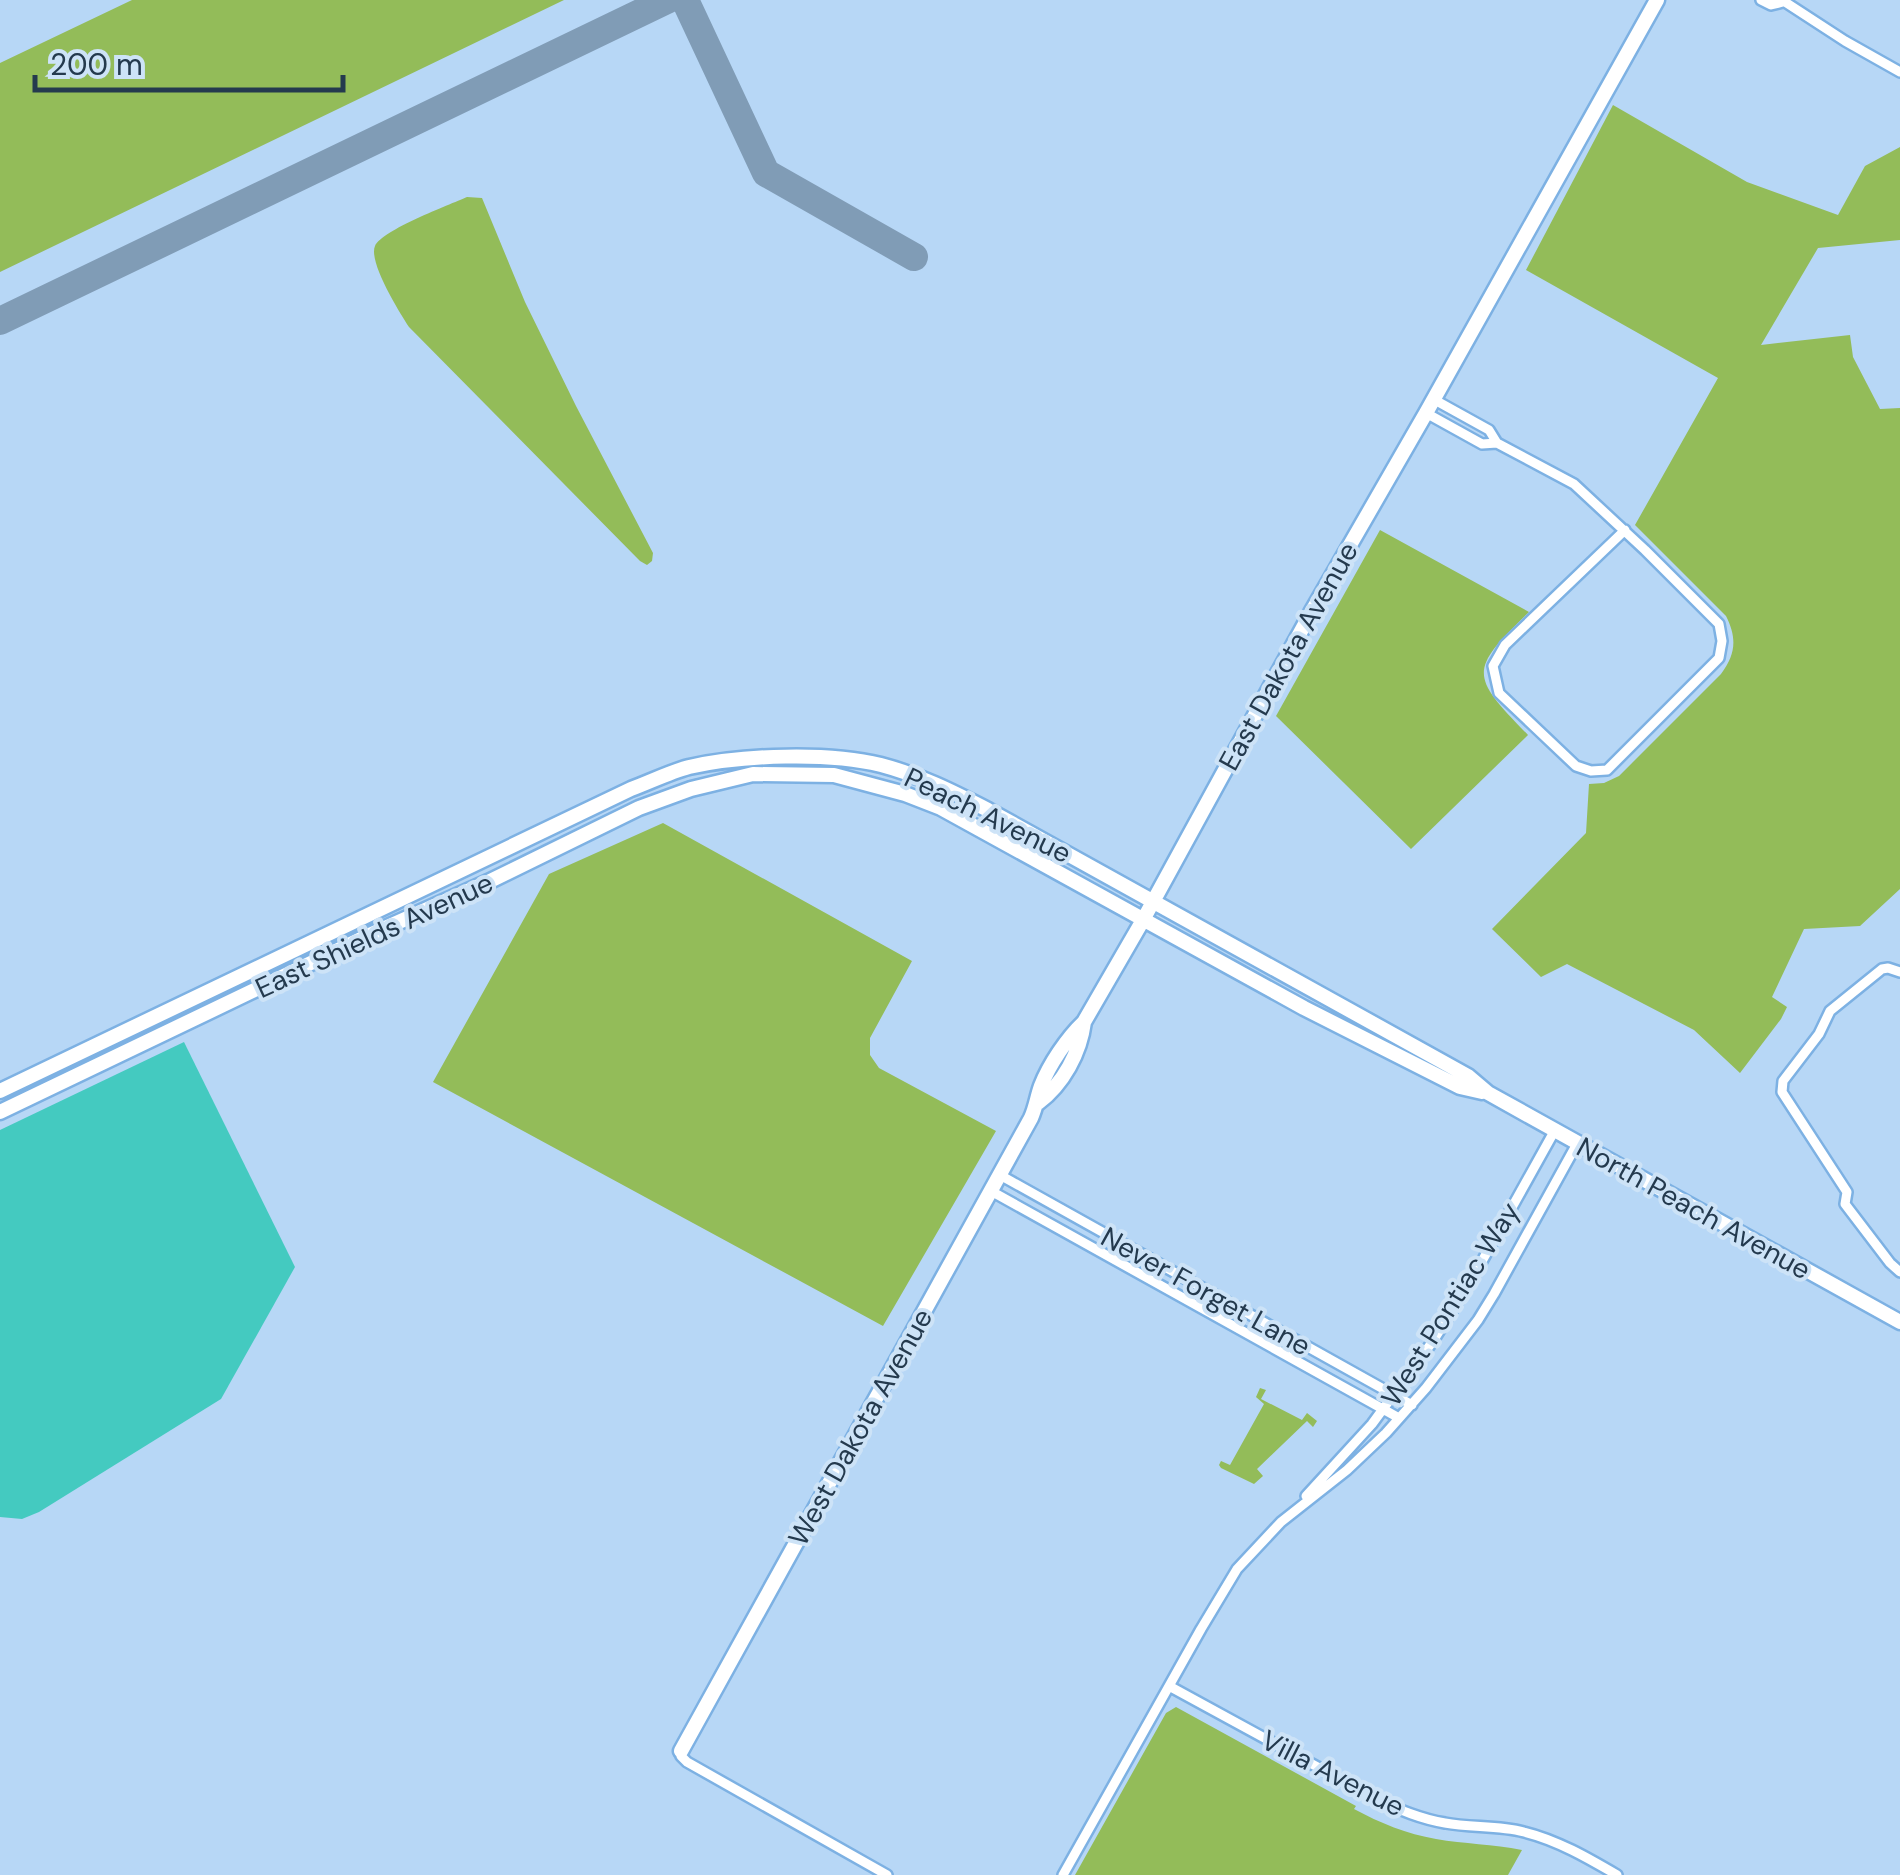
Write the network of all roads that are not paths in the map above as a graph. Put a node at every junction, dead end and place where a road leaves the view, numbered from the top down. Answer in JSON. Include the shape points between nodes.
{"nodes":[{"id":1,"x":1657,"y":0,"type":"edge"},
{"id":2,"x":1761,"y":0,"type":"edge"},
{"id":3,"x":1783,"y":1,"type":"edge"},
{"id":4,"x":1900,"y":72,"type":"edge"},
{"id":5,"x":1434,"y":399,"type":"junction"},
{"id":6,"x":1426,"y":414,"type":"junction"},
{"id":7,"x":1497,"y":443,"type":"junction"},
{"id":8,"x":1625,"y":530,"type":"junction"},
{"id":9,"x":754,"y":758,"type":"joint"},
{"id":10,"x":590,"y":808,"type":"junction"},
{"id":11,"x":601,"y":828,"type":"junction"},
{"id":12,"x":1079,"y":885,"type":"joint"},
{"id":13,"x":1153,"y":900,"type":"junction"},
{"id":14,"x":1143,"y":920,"type":"junction"},
{"id":15,"x":1900,"y":972,"type":"edge"},
{"id":16,"x":0,"y":1091,"type":"edge"},
{"id":17,"x":1488,"y":1093,"type":"junction"},
{"id":18,"x":0,"y":1112,"type":"edge"},
{"id":19,"x":1555,"y":1130,"type":"junction"},
{"id":20,"x":1578,"y":1142,"type":"junction"},
{"id":21,"x":1000,"y":1175,"type":"junction"},
{"id":22,"x":991,"y":1191,"type":"junction"},
{"id":23,"x":1900,"y":1272,"type":"edge"},
{"id":24,"x":1899,"y":1320,"type":"edge"},
{"id":25,"x":1394,"y":1395,"type":"junction"},
{"id":26,"x":1412,"y":1405,"type":"junction"},
{"id":27,"x":1383,"y":1409,"type":"junction"},
{"id":28,"x":1399,"y":1418,"type":"junction"},
{"id":29,"x":1291,"y":1513,"type":"junction"},
{"id":30,"x":1169,"y":1686,"type":"junction"},
{"id":31,"x":680,"y":1750,"type":"joint"},
{"id":32,"x":888,"y":1875,"type":"edge"},
{"id":33,"x":1064,"y":1875,"type":"edge"},
{"id":34,"x":1617,"y":1875,"type":"edge"}],
"edges":[{"from":1,"to":5,"type":"main road","name":"East Dakota Avenue"},
{"from":2,"to":3,"type":"street"},
{"from":3,"to":4,"type":"street"},
{"from":5,"to":6,"type":"main road","name":"East Dakota Avenue"},
{"from":5,"to":7,"type":"street","via":[[1489,430]]},
{"from":6,"to":7,"type":"street","via":[[1482,444]]},
{"from":6,"to":13,"type":"main road","name":"East Dakota Avenue"},
{"from":7,"to":8,"type":"street","via":[[1574,484]]},
{"from":8,"to":8,"type":"street","via":[[1719,624],[1722,641],[1719,658],[1606,770],[1591,771],[1576,766],[1499,692],[1493,666],[1505,646]]},
{"from":9,"to":10,"type":"main road","name":"East Shields Avenue","via":[[688,768]]},
{"from":9,"to":13,"type":"main road","name":"Peach Avenue","via":[[834,758],[920,777]]},
{"from":10,"to":11,"type":"main road"},
{"from":10,"to":16,"type":"main road","name":"East Shields Avenue"},
{"from":11,"to":12,"type":"main road","name":"East Shields Avenue","via":[[691,789],[753,774],[834,775],[941,808]]},
{"from":11,"to":18,"type":"main road","name":"East Shields Avenue"},
{"from":12,"to":14,"type":"main road","name":"Peach Avenue"},
{"from":13,"to":14,"type":"main road","name":"West Dakota Avenue"},
{"from":13,"to":17,"type":"main road","name":"North Peach Avenue"},
{"from":14,"to":17,"type":"main road","name":"North Peach Avenue","via":[[1460,1087]]},
{"from":14,"to":21,"type":"main road","name":"West Dakota Avenue","via":[[1084,1022],[1082,1042],[1056,1090],[1038,1103]]},
{"from":15,"to":23,"type":"street","via":[[1882,969],[1830,1011],[1782,1092],[1847,1192],[1845,1204]]},
{"from":17,"to":19,"type":"main road","name":"North Peach Avenue"},
{"from":19,"to":20,"type":"main road","name":"North Peach Avenue"},
{"from":19,"to":25,"type":"street","name":"West Pontiac Way","via":[[1471,1281]]},
{"from":20,"to":24,"type":"main road","name":"North Peach Avenue"},
{"from":20,"to":26,"type":"street","name":"West Pontiac Way","via":[[1478,1320]]},
{"from":21,"to":22,"type":"main road","name":"West Dakota Avenue"},
{"from":21,"to":25,"type":"street","name":"Never Forget Lane"},
{"from":22,"to":27,"type":"street","name":"Never Forget Lane"},
{"from":22,"to":31,"type":"main road","name":"West Dakota Avenue"},
{"from":25,"to":26,"type":"street","name":"Never Forget Lane"},
{"from":25,"to":27,"type":"street","name":"West Pontiac Way"},
{"from":26,"to":28,"type":"street","name":"West Pontiac Way"},
{"from":27,"to":28,"type":"street","name":"Never Forget Lane"},
{"from":27,"to":29,"type":"street","name":"West Pontiac Way"},
{"from":28,"to":29,"type":"street","name":"West Pontiac Way"},
{"from":29,"to":30,"type":"street","name":"West Pontiac Way","via":[[1236,1570]]},
{"from":30,"to":33,"type":"street","name":"West Pontiac Way"},
{"from":30,"to":34,"type":"street","name":"Villa Avenue","via":[[1405,1812],[1527,1832]]},
{"from":31,"to":32,"type":"street","via":[[687,1762]]}]}
